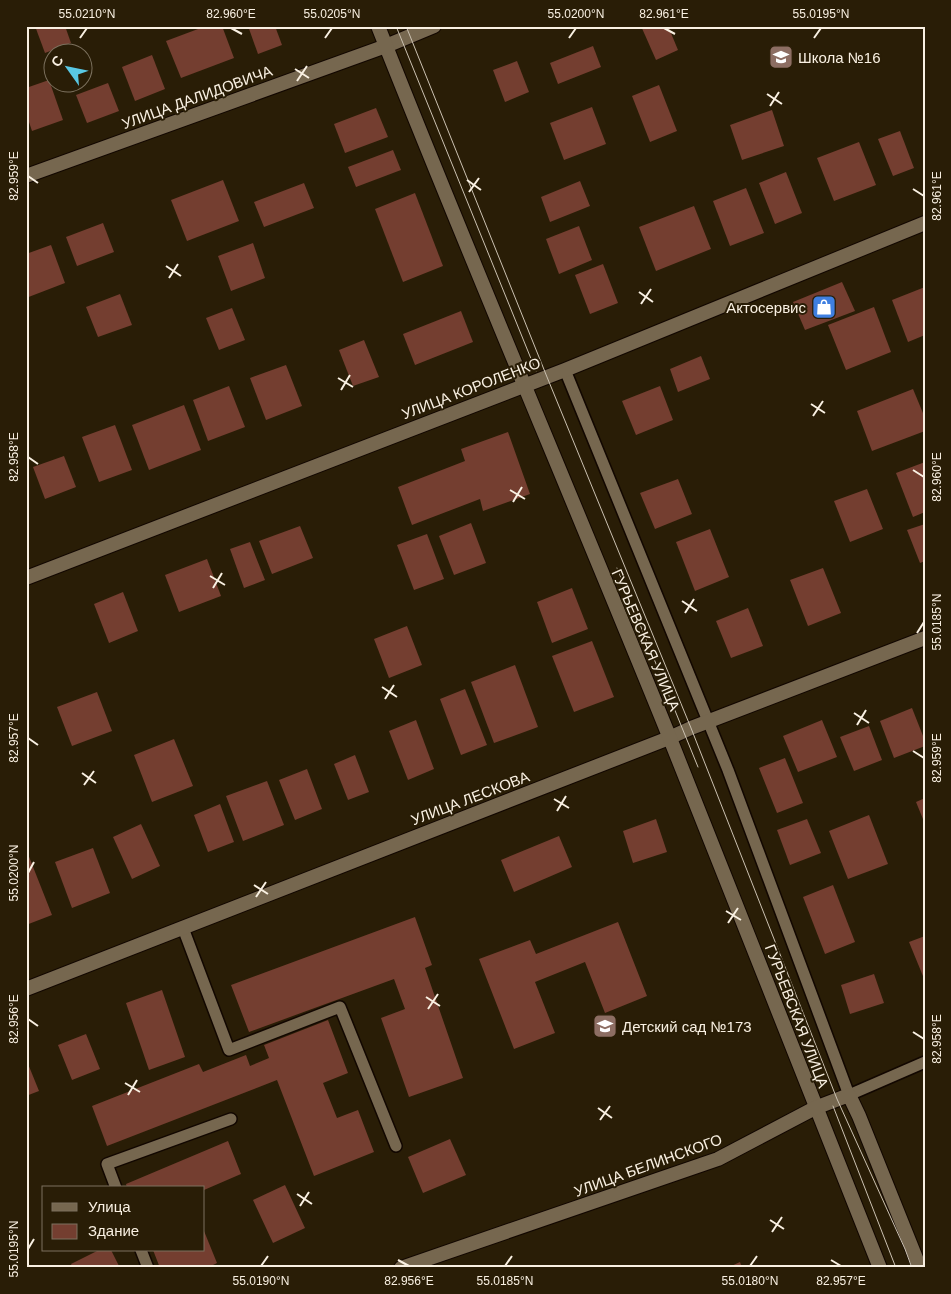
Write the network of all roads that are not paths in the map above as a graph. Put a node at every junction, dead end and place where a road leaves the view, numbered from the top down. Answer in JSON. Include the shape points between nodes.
{"nodes":[{"id":1,"x":378,"y":26,"type":"edge"},
{"id":2,"x":434,"y":26,"type":"edge"},
{"id":3,"x":386,"y":46,"type":"junction"},
{"id":4,"x":26,"y":176,"type":"edge"},
{"id":5,"x":925,"y":223,"type":"edge"},
{"id":6,"x":565,"y":370,"type":"junction"},
{"id":7,"x":523,"y":385,"type":"junction"},
{"id":8,"x":26,"y":578,"type":"edge"},
{"id":9,"x":925,"y":638,"type":"edge"},
{"id":10,"x":709,"y":721,"type":"junction"},
{"id":11,"x":669,"y":738,"type":"junction"},
{"id":12,"x":184,"y":928,"type":"junction"},
{"id":13,"x":26,"y":989,"type":"edge"},
{"id":14,"x":925,"y":1062,"type":"edge"},
{"id":15,"x":849,"y":1095,"type":"junction"},
{"id":16,"x":815,"y":1108,"type":"junction"},
{"id":17,"x":231,"y":1119,"type":"dead end"},
{"id":18,"x":396,"y":1146,"type":"dead end"},
{"id":19,"x":115,"y":1186,"type":"edge"},
{"id":20,"x":142,"y":1252,"type":"edge"},
{"id":21,"x":148,"y":1268,"type":"edge"},
{"id":22,"x":401,"y":1268,"type":"edge"},
{"id":23,"x":880,"y":1268,"type":"edge"},
{"id":24,"x":920,"y":1268,"type":"edge"}],
"edges":[{"from":1,"to":3,"type":"street","name":"ГУРЬЕВСКАЯ УЛИЦА"},
{"from":2,"to":3,"type":"street","name":"УЛИЦА ДАЛИДОВИЧА"},
{"from":3,"to":4,"type":"street","name":"УЛИЦА ДАЛИДОВИЧА"},
{"from":3,"to":7,"type":"street","name":"ГУРЬЕВСКАЯ УЛИЦА"},
{"from":5,"to":6,"type":"street","name":"УЛИЦА КОРОЛЕНКО"},
{"from":6,"to":7,"type":"street","name":"УЛИЦА КОРОЛЕНКО"},
{"from":6,"to":10,"type":"lane"},
{"from":7,"to":8,"type":"street","name":"УЛИЦА КОРОЛЕНКО"},
{"from":7,"to":11,"type":"street","name":"ГУРЬЕВСКАЯ УЛИЦА"},
{"from":9,"to":10,"type":"street","name":"УЛИЦА ЛЕСКОВА"},
{"from":10,"to":11,"type":"street","name":"УЛИЦА ЛЕСКОВА"},
{"from":10,"to":15,"type":"lane"},
{"from":11,"to":12,"type":"street","name":"УЛИЦА ЛЕСКОВА"},
{"from":11,"to":16,"type":"street","name":"ГУРЬЕВСКАЯ УЛИЦА"},
{"from":12,"to":13,"type":"street","name":"УЛИЦА ЛЕСКОВА"},
{"from":12,"to":18,"type":"lane","via":[[229,1050],[340,1007]]},
{"from":14,"to":15,"type":"lane","name":"УЛИЦА БЕЛИНСКОГО"},
{"from":15,"to":16,"type":"street","name":"УЛИЦА БЕЛИНСКОГО"},
{"from":15,"to":24,"type":"street","name":"ГУРЬЕВСКАЯ УЛИЦА"},
{"from":16,"to":22,"type":"street","name":"УЛИЦА БЕЛИНСКОГО","via":[[718,1159]]},
{"from":16,"to":23,"type":"street","name":"ГУРЬЕВСКАЯ УЛИЦА"},
{"from":17,"to":19,"type":"lane","via":[[107,1164]]},
{"from":20,"to":21,"type":"lane"}]}
